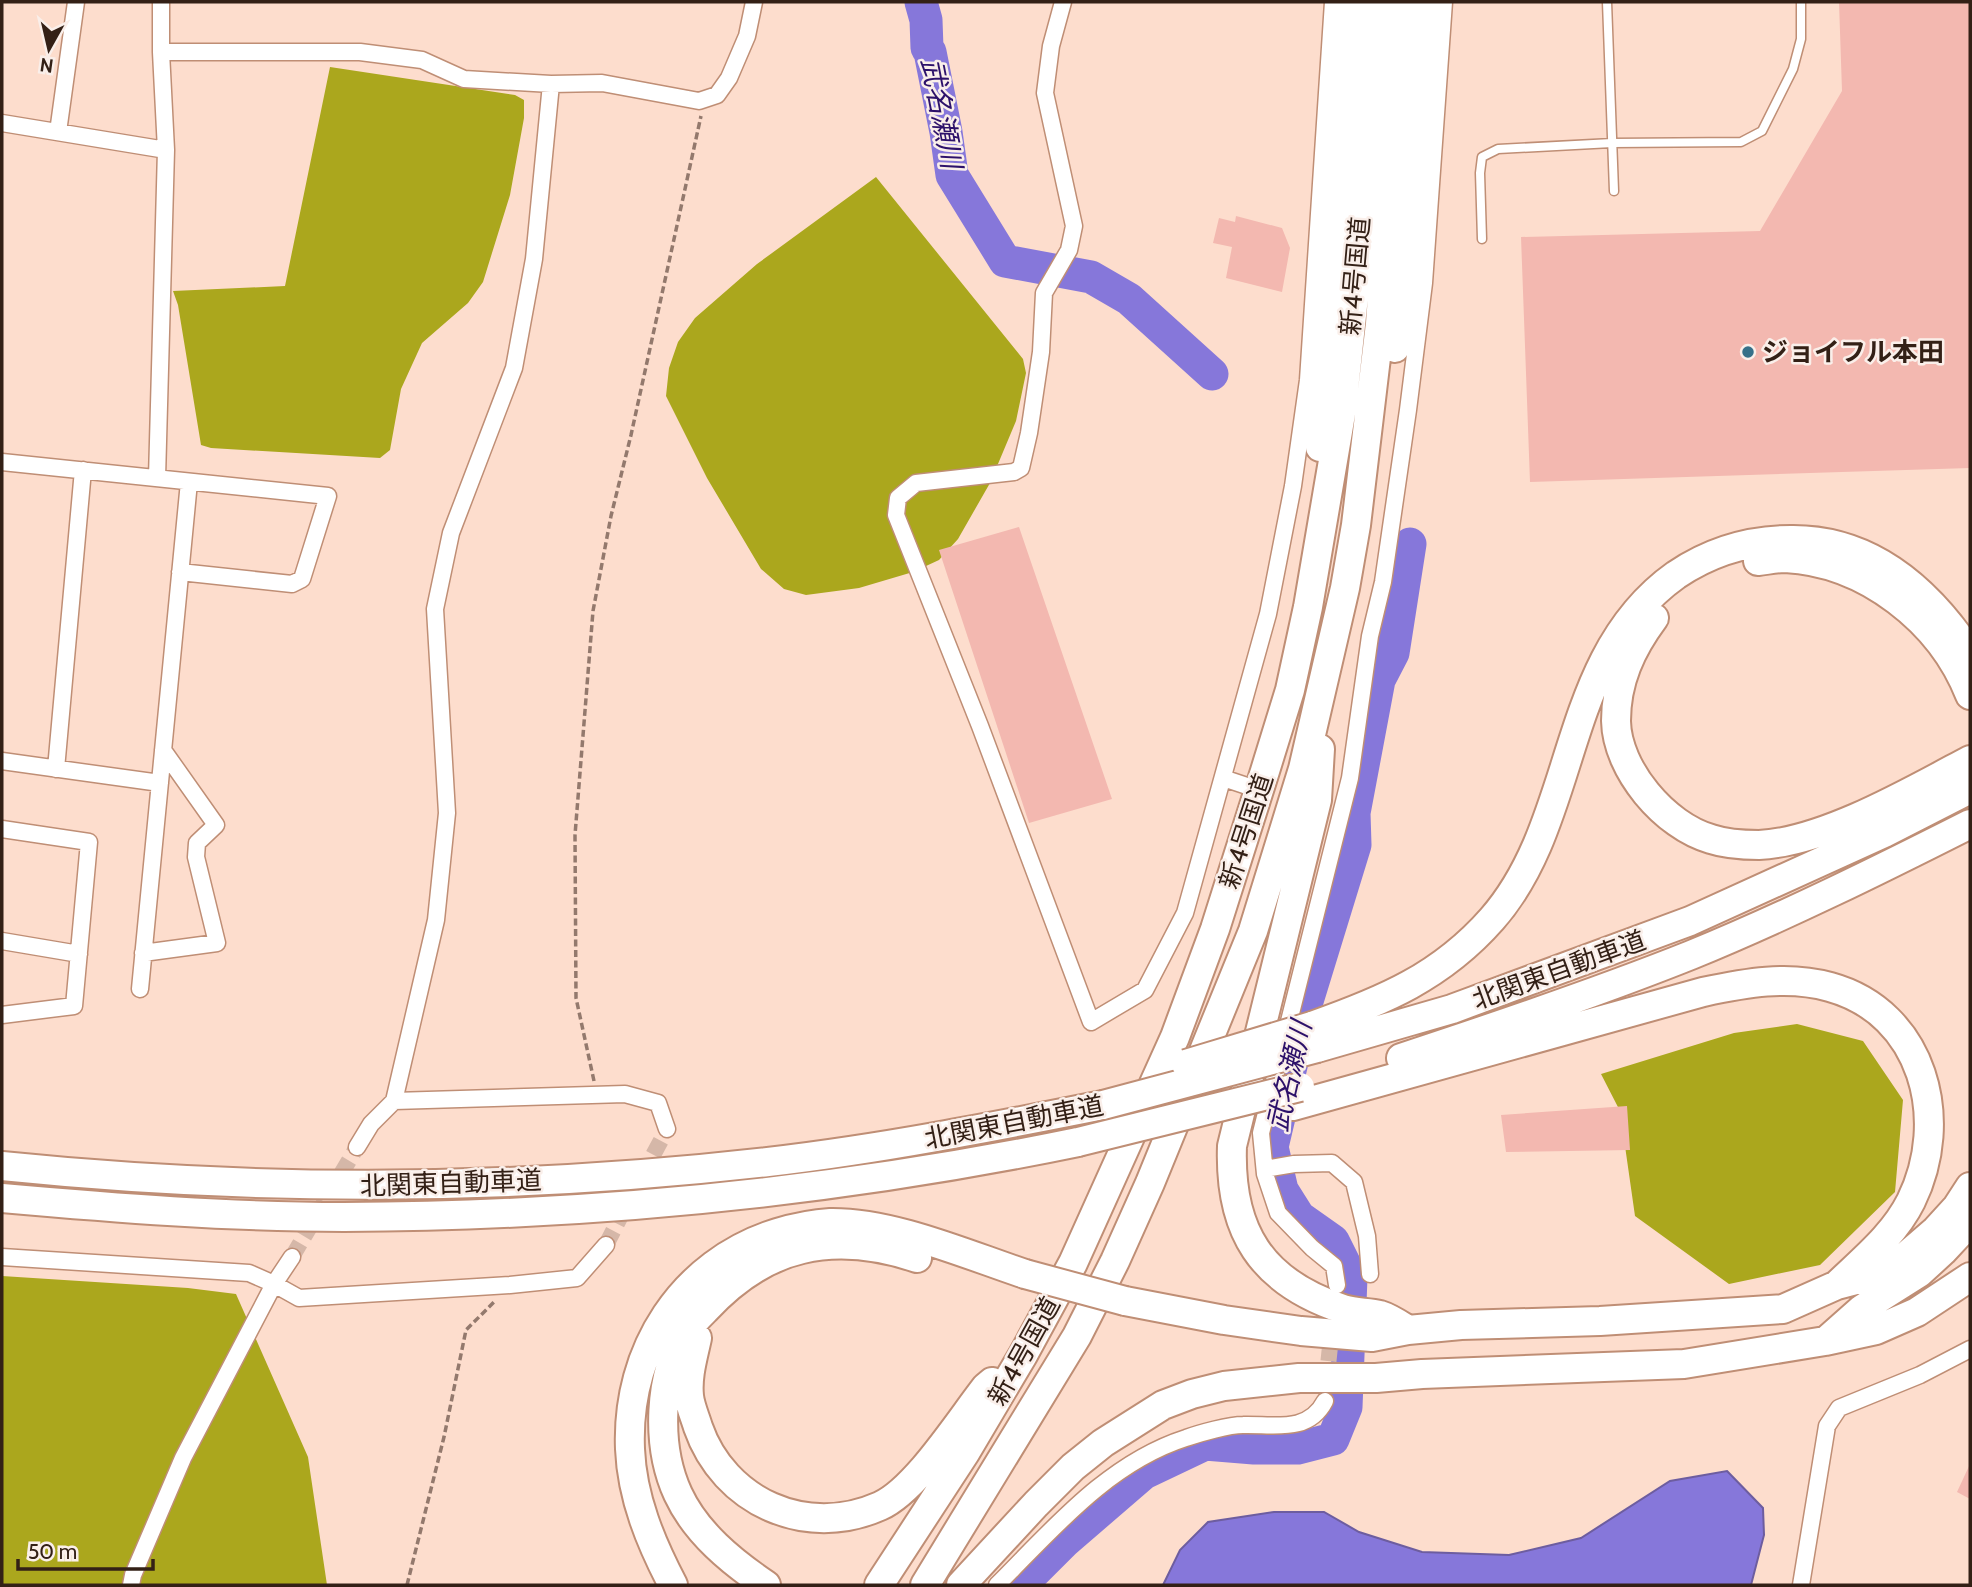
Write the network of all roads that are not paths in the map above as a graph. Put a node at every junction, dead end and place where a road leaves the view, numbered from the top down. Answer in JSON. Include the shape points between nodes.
{"nodes":[{"id":1,"x":76,"y":2,"type":"edge"},
{"id":2,"x":161,"y":2,"type":"edge"},
{"id":3,"x":754,"y":2,"type":"edge"},
{"id":4,"x":1063,"y":2,"type":"edge"},
{"id":5,"x":1333,"y":2,"type":"edge"},
{"id":6,"x":1350,"y":2,"type":"edge"},
{"id":7,"x":1373,"y":2,"type":"edge"},
{"id":8,"x":1400,"y":2,"type":"edge"},
{"id":9,"x":1428,"y":2,"type":"edge"},
{"id":10,"x":1444,"y":2,"type":"edge"},
{"id":11,"x":1607,"y":2,"type":"edge"},
{"id":12,"x":1801,"y":2,"type":"edge"},
{"id":13,"x":161,"y":52,"type":"junction"},
{"id":14,"x":551,"y":84,"type":"junction"},
{"id":15,"x":2,"y":123,"type":"edge"},
{"id":16,"x":58,"y":132,"type":"junction"},
{"id":17,"x":1612,"y":143,"type":"junction"},
{"id":18,"x":166,"y":150,"type":"junction"},
{"id":19,"x":1614,"y":191,"type":"dead end"},
{"id":20,"x":1482,"y":239,"type":"dead end"},
{"id":21,"x":2,"y":462,"type":"edge"},
{"id":22,"x":83,"y":470,"type":"junction"},
{"id":23,"x":157,"y":478,"type":"junction"},
{"id":24,"x":189,"y":482,"type":"junction"},
{"id":25,"x":1356,"y":525,"type":"junction"},
{"id":26,"x":180,"y":572,"type":"junction"},
{"id":27,"x":1308,"y":607,"type":"junction"},
{"id":28,"x":1970,"y":653,"type":"edge"},
{"id":29,"x":1324,"y":684,"type":"junction"},
{"id":30,"x":1970,"y":695,"type":"edge"},
{"id":31,"x":163,"y":750,"type":"junction"},
{"id":32,"x":2,"y":761,"type":"edge"},
{"id":33,"x":56,"y":769,"type":"junction"},
{"id":34,"x":1968,"y":776,"type":"edge"},
{"id":35,"x":1223,"y":778,"type":"junction"},
{"id":36,"x":160,"y":783,"type":"junction"},
{"id":37,"x":1259,"y":790,"type":"junction"},
{"id":38,"x":1970,"y":824,"type":"edge"},
{"id":39,"x":2,"y":829,"type":"edge"},
{"id":40,"x":2,"y":941,"type":"edge"},
{"id":41,"x":143,"y":953,"type":"junction"},
{"id":42,"x":79,"y":954,"type":"junction"},
{"id":43,"x":140,"y":989,"type":"dead end"},
{"id":44,"x":2,"y":1015,"type":"edge"},
{"id":45,"x":1315,"y":1037,"type":"junction"},
{"id":46,"x":1296,"y":1096,"type":"junction"},
{"id":47,"x":394,"y":1101,"type":"junction"},
{"id":48,"x":667,"y":1129,"type":"dead end"},
{"id":49,"x":357,"y":1147,"type":"tunnel mouth"},
{"id":50,"x":2,"y":1166,"type":"edge"},
{"id":51,"x":1265,"y":1169,"type":"junction"},
{"id":52,"x":1970,"y":1187,"type":"edge"},
{"id":53,"x":2,"y":1198,"type":"edge"},
{"id":54,"x":1970,"y":1222,"type":"edge"},
{"id":55,"x":606,"y":1245,"type":"tunnel mouth"},
{"id":56,"x":2,"y":1257,"type":"edge"},
{"id":57,"x":292,"y":1257,"type":"tunnel mouth"},
{"id":58,"x":1370,"y":1275,"type":"dead end"},
{"id":59,"x":1970,"y":1277,"type":"edge"},
{"id":60,"x":1021,"y":1282,"type":"junction"},
{"id":61,"x":274,"y":1284,"type":"junction"},
{"id":62,"x":1337,"y":1285,"type":"dead end"},
{"id":63,"x":1838,"y":1286,"type":"junction"},
{"id":64,"x":709,"y":1306,"type":"junction"},
{"id":65,"x":1120,"y":1309,"type":"junction"},
{"id":66,"x":1408,"y":1330,"type":"junction"},
{"id":67,"x":653,"y":1335,"type":"junction"},
{"id":68,"x":1825,"y":1341,"type":"junction"},
{"id":69,"x":1970,"y":1349,"type":"edge"},
{"id":70,"x":1023,"y":1355,"type":"junction"},
{"id":71,"x":1422,"y":1374,"type":"junction"},
{"id":72,"x":1325,"y":1401,"type":"tunnel mouth"},
{"id":73,"x":131,"y":1585,"type":"edge"},
{"id":74,"x":673,"y":1585,"type":"edge"},
{"id":75,"x":755,"y":1585,"type":"edge"},
{"id":76,"x":879,"y":1585,"type":"edge"},
{"id":77,"x":925,"y":1585,"type":"edge"},
{"id":78,"x":961,"y":1585,"type":"edge"},
{"id":79,"x":997,"y":1585,"type":"edge"},
{"id":80,"x":1801,"y":1585,"type":"edge"}],
"edges":[{"from":1,"to":16,"type":"street"},
{"from":2,"to":13,"type":"street"},
{"from":3,"to":14,"type":"street","via":[[747,36],[717,95],[699,101],[602,83]]},
{"from":4,"to":35,"type":"street","via":[[1045,93],[1074,226],[1069,250],[1044,293],[1041,352],[1021,468],[916,483],[898,498],[896,515],[1091,1022],[1145,990],[1185,913]]},
{"from":5,"to":35,"type":"street","via":[[1308,380],[1268,614]]},
{"from":6,"to":27,"type":"highway"},
{"from":7,"to":27,"type":"highway","name":"新4号国道","via":[[1356,278],[1342,408]]},
{"from":8,"to":25,"type":"highway","name":"新4号国道","via":[[1380,324]]},
{"from":9,"to":25,"type":"highway","via":[[1408,261],[1382,442]]},
{"from":10,"to":51,"type":"street","via":[[1424,283],[1383,582],[1370,636],[1350,778],[1261,1133]]},
{"from":11,"to":17,"type":"lane"},
{"from":12,"to":17,"type":"lane","via":[[1801,38],[1793,69],[1762,131],[1741,142]]},
{"from":13,"to":14,"type":"street","via":[[360,52],[422,60],[464,79]]},
{"from":13,"to":18,"type":"street"},
{"from":14,"to":47,"type":"street","via":[[534,259],[514,368],[451,533],[435,609],[447,813],[436,920]]},
{"from":15,"to":16,"type":"street"},
{"from":16,"to":18,"type":"street"},
{"from":17,"to":19,"type":"lane"},
{"from":17,"to":20,"type":"lane","via":[[1498,149],[1482,157]]},
{"from":18,"to":23,"type":"street"},
{"from":21,"to":22,"type":"street"},
{"from":22,"to":23,"type":"street"},
{"from":22,"to":33,"type":"street"},
{"from":23,"to":24,"type":"street"},
{"from":24,"to":26,"type":"street"},
{"from":24,"to":26,"type":"street","via":[[328,496],[302,579],[292,584]]},
{"from":25,"to":29,"type":"highway","name":"新4号国道"},
{"from":26,"to":31,"type":"street"},
{"from":27,"to":37,"type":"highway","name":"新4号国道","via":[[1290,690]]},
{"from":28,"to":45,"type":"highway","via":[[1952,626],[1906,579],[1855,551],[1775,540],[1714,554],[1687,568],[1643,604],[1606,657],[1590,689],[1542,831],[1528,863],[1493,918],[1435,971]]},
{"from":29,"to":66,"type":"highway","via":[[1317,800],[1232,1146],[1233,1191],[1244,1232],[1272,1270],[1290,1285],[1316,1300],[1346,1311],[1381,1315]]},
{"from":29,"to":77,"type":"highway","name":"新4号国道","via":[[1253,931],[1150,1184],[1077,1336]]},
{"from":30,"to":34,"type":"highway","via":[[1942,646],[1914,614],[1882,589],[1847,571],[1782,558],[1717,572],[1659,613],[1626,662],[1616,722],[1621,749],[1636,781],[1659,807],[1684,827],[1736,844],[1797,839]]},
{"from":31,"to":36,"type":"street"},
{"from":31,"to":41,"type":"street","via":[[216,825],[197,844],[196,857],[217,943]]},
{"from":32,"to":33,"type":"street"},
{"from":33,"to":36,"type":"street"},
{"from":34,"to":45,"type":"highway","name":"北関東自動車道","via":[[1884,833],[1690,921],[1452,1009]]},
{"from":35,"to":37,"type":"street"},
{"from":36,"to":41,"type":"street"},
{"from":37,"to":70,"type":"highway","name":"新4号国道","via":[[1175,1037],[1073,1263]]},
{"from":38,"to":46,"type":"highway","name":"北関東自動車道","via":[[1693,954]]},
{"from":39,"to":42,"type":"street","via":[[89,842]]},
{"from":40,"to":42,"type":"street"},
{"from":41,"to":43,"type":"street"},
{"from":42,"to":44,"type":"street","via":[[74,1006]]},
{"from":45,"to":50,"type":"highway","name":"北関東自動車道","bridge":true,"via":[[1105,1097],[960,1120],[869,1148],[769,1162],[466,1184],[351,1186],[101,1176]]},
{"from":46,"to":53,"type":"highway","name":"北関東自動車道","bridge":true,"via":[[1080,1149],[1045,1149],[866,1179],[671,1203],[342,1217]]},
{"from":46,"to":63,"type":"highway","via":[[1741,983],[1801,982],[1830,987],[1853,996],[1893,1025],[1919,1063],[1931,1117],[1922,1175],[1911,1202],[1881,1244]]},
{"from":47,"to":48,"type":"street","via":[[625,1094],[658,1103]]},
{"from":47,"to":49,"type":"street","via":[[371,1124]]},
{"from":51,"to":58,"type":"street","via":[[1332,1163],[1354,1182],[1367,1236]]},
{"from":51,"to":62,"type":"street","via":[[1278,1213],[1334,1266]]},
{"from":52,"to":63,"type":"highway","via":[[1936,1230],[1907,1255],[1875,1275]]},
{"from":54,"to":68,"type":"highway","via":[[1919,1273],[1863,1309]]},
{"from":55,"to":61,"type":"street","via":[[577,1278],[299,1298]]},
{"from":56,"to":61,"type":"street","via":[[249,1273]]},
{"from":57,"to":61,"type":"street"},
{"from":59,"to":68,"type":"highway","via":[[1917,1312],[1876,1330]]},
{"from":60,"to":64,"type":"highway","via":[[883,1249],[826,1245],[775,1257],[753,1268]]},
{"from":60,"to":65,"type":"highway"},
{"from":60,"to":67,"type":"highway","via":[[888,1230],[856,1224],[808,1225],[759,1239],[718,1262],[680,1296]]},
{"from":61,"to":73,"type":"street","via":[[183,1458]]},
{"from":63,"to":66,"type":"highway","via":[[1783,1309]]},
{"from":64,"to":70,"type":"highway","via":[[689,1374],[689,1397],[702,1438],[712,1458],[742,1491],[762,1504],[809,1518],[857,1514],[898,1495],[919,1475],[985,1387]]},
{"from":64,"to":75,"type":"highway","via":[[687,1329],[669,1375],[665,1446],[678,1494],[691,1517]]},
{"from":65,"to":66,"type":"highway","via":[[1372,1337]]},
{"from":65,"to":71,"type":"highway","via":[[1212,1336],[1382,1354]]},
{"from":67,"to":74,"type":"highway","via":[[635,1385],[630,1450],[644,1521]]},
{"from":67,"to":75,"type":"highway","via":[[647,1439],[659,1493],[684,1536],[718,1571]]},
{"from":68,"to":71,"type":"highway","via":[[1684,1364]]},
{"from":69,"to":80,"type":"street","via":[[1920,1376],[1839,1408],[1827,1426]]},
{"from":70,"to":76,"type":"highway","name":"新4号国道"},
{"from":71,"to":78,"type":"highway","via":[[1259,1381],[1214,1388],[1163,1405],[1102,1443],[1073,1468]]},
{"from":72,"to":79,"type":"street","via":[[1307,1420],[1282,1427],[1241,1425],[1185,1438],[1140,1458],[1101,1484]]}]}
